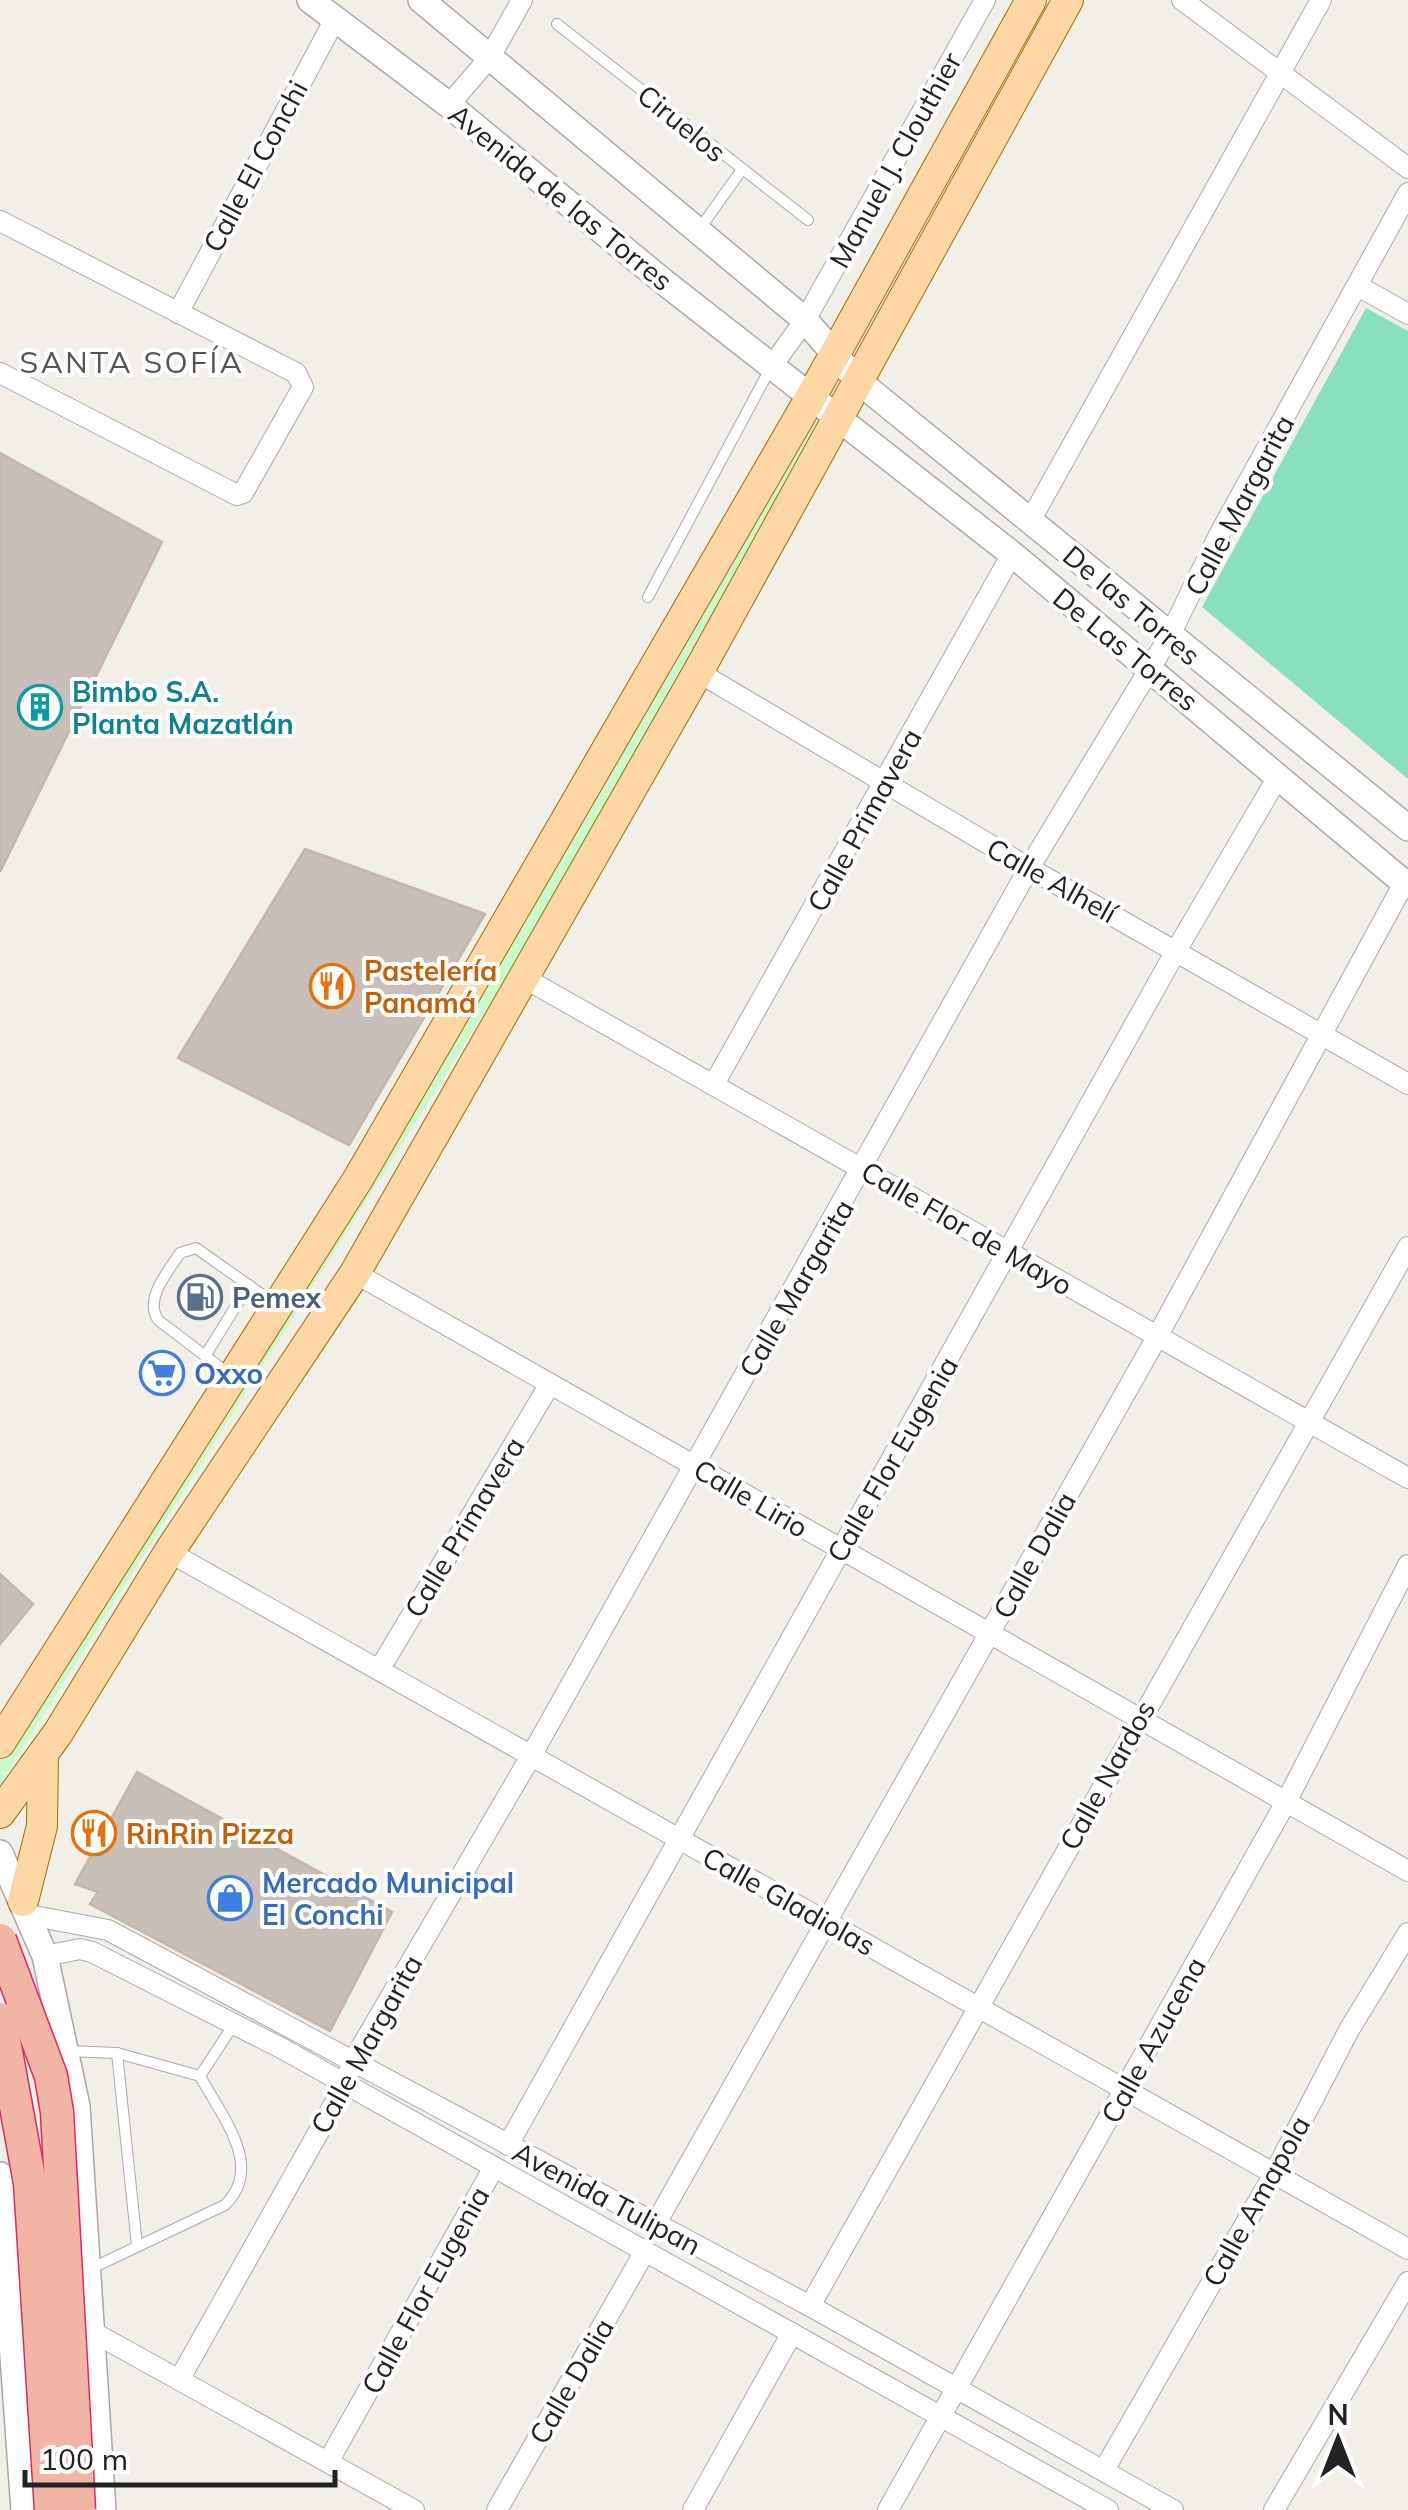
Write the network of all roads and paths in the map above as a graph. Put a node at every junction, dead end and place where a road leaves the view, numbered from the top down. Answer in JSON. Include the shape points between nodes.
{"nodes":[{"id":1,"x":310,"y":0,"type":"edge"},
{"id":2,"x":420,"y":0,"type":"edge"},
{"id":3,"x":522,"y":0,"type":"edge"},
{"id":4,"x":985,"y":0,"type":"edge"},
{"id":5,"x":1031,"y":0,"type":"edge"},
{"id":6,"x":1068,"y":0,"type":"edge"},
{"id":7,"x":1182,"y":0,"type":"edge"},
{"id":8,"x":1321,"y":0,"type":"edge"},
{"id":9,"x":335,"y":19,"type":"junction"},
{"id":10,"x":557,"y":24,"type":"dead end"},
{"id":11,"x":490,"y":57,"type":"junction"},
{"id":12,"x":1280,"y":74,"type":"junction"},
{"id":13,"x":449,"y":105,"type":"junction"},
{"id":14,"x":1408,"y":168,"type":"edge"},
{"id":15,"x":742,"y":171,"type":"junction"},
{"id":16,"x":1408,"y":193,"type":"edge"},
{"id":17,"x":808,"y":220,"type":"dead end"},
{"id":18,"x":0,"y":221,"type":"edge"},
{"id":19,"x":698,"y":233,"type":"junction"},
{"id":20,"x":1358,"y":286,"type":"junction"},
{"id":21,"x":178,"y":313,"type":"junction"},
{"id":22,"x":1408,"y":314,"type":"edge"},
{"id":23,"x":806,"y":320,"type":"junction"},
{"id":24,"x":834,"y":353,"type":"junction"},
{"id":25,"x":772,"y":366,"type":"junction"},
{"id":26,"x":0,"y":373,"type":"edge"},
{"id":27,"x":858,"y":380,"type":"junction"},
{"id":28,"x":810,"y":397,"type":"junction"},
{"id":29,"x":838,"y":418,"type":"junction"},
{"id":30,"x":1030,"y":522,"type":"junction"},
{"id":31,"x":1012,"y":554,"type":"junction"},
{"id":32,"x":648,"y":597,"type":"dead end"},
{"id":33,"x":1169,"y":637,"type":"junction"},
{"id":34,"x":1150,"y":668,"type":"junction"},
{"id":35,"x":698,"y":672,"type":"junction"},
{"id":36,"x":1280,"y":775,"type":"junction"},
{"id":37,"x":885,"y":783,"type":"junction"},
{"id":38,"x":1408,"y":828,"type":"edge"},
{"id":39,"x":1029,"y":868,"type":"junction"},
{"id":40,"x":1406,"y":885,"type":"edge"},
{"id":41,"x":1177,"y":949,"type":"junction"},
{"id":42,"x":526,"y":979,"type":"junction"},
{"id":43,"x":1322,"y":1035,"type":"junction"},
{"id":44,"x":714,"y":1084,"type":"junction"},
{"id":45,"x":1408,"y":1084,"type":"edge"},
{"id":46,"x":864,"y":1167,"type":"junction"},
{"id":47,"x":1408,"y":1247,"type":"edge"},
{"id":48,"x":1009,"y":1254,"type":"junction"},
{"id":49,"x":355,"y":1274,"type":"junction"},
{"id":50,"x":249,"y":1285,"type":"junction"},
{"id":51,"x":278,"y":1306,"type":"junction"},
{"id":52,"x":1157,"y":1337,"type":"junction"},
{"id":53,"x":205,"y":1356,"type":"junction"},
{"id":54,"x":232,"y":1377,"type":"junction"},
{"id":55,"x":550,"y":1384,"type":"junction"},
{"id":56,"x":1309,"y":1422,"type":"junction"},
{"id":57,"x":694,"y":1466,"type":"junction"},
{"id":58,"x":1408,"y":1478,"type":"edge"},
{"id":59,"x":841,"y":1549,"type":"junction"},
{"id":60,"x":169,"y":1552,"type":"junction"},
{"id":61,"x":1408,"y":1565,"type":"edge"},
{"id":62,"x":990,"y":1634,"type":"junction"},
{"id":63,"x":379,"y":1670,"type":"junction"},
{"id":64,"x":1139,"y":1718,"type":"junction"},
{"id":65,"x":1,"y":1740,"type":"edge"},
{"id":66,"x":42,"y":1754,"type":"junction"},
{"id":67,"x":531,"y":1756,"type":"junction"},
{"id":68,"x":1286,"y":1802,"type":"junction"},
{"id":69,"x":0,"y":1813,"type":"edge"},
{"id":70,"x":680,"y":1839,"type":"junction"},
{"id":71,"x":0,"y":1853,"type":"edge"},
{"id":72,"x":1408,"y":1871,"type":"edge"},
{"id":73,"x":26,"y":1908,"type":"junction"},
{"id":74,"x":827,"y":1922,"type":"junction"},
{"id":75,"x":1408,"y":1933,"type":"edge"},
{"id":76,"x":0,"y":1940,"type":"edge"},
{"id":77,"x":45,"y":1956,"type":"junction"},
{"id":78,"x":236,"y":1999,"type":"junction"},
{"id":79,"x":977,"y":2006,"type":"junction"},
{"id":80,"x":0,"y":2019,"type":"edge"},
{"id":81,"x":230,"y":2022,"type":"junction"},
{"id":82,"x":68,"y":2051,"type":"junction"},
{"id":83,"x":117,"y":2053,"type":"junction"},
{"id":84,"x":0,"y":2056,"type":"edge"},
{"id":85,"x":352,"y":2063,"type":"junction"},
{"id":86,"x":200,"y":2076,"type":"junction"},
{"id":87,"x":345,"y":2085,"type":"junction"},
{"id":88,"x":1126,"y":2090,"type":"junction"},
{"id":89,"x":80,"y":2138,"type":"junction"},
{"id":90,"x":0,"y":2146,"type":"edge"},
{"id":91,"x":508,"y":2146,"type":"junction"},
{"id":92,"x":493,"y":2170,"type":"junction"},
{"id":93,"x":1274,"y":2174,"type":"junction"},
{"id":94,"x":0,"y":2175,"type":"edge"},
{"id":95,"x":656,"y":2223,"type":"junction"},
{"id":96,"x":137,"y":2246,"type":"junction"},
{"id":97,"x":1408,"y":2249,"type":"edge"},
{"id":98,"x":644,"y":2253,"type":"junction"},
{"id":99,"x":87,"y":2270,"type":"junction"},
{"id":100,"x":1408,"y":2282,"type":"edge"},
{"id":101,"x":810,"y":2306,"type":"junction"},
{"id":102,"x":90,"y":2330,"type":"junction"},
{"id":103,"x":792,"y":2332,"type":"junction"},
{"id":104,"x":180,"y":2380,"type":"junction"},
{"id":105,"x":957,"y":2388,"type":"junction"},
{"id":106,"x":942,"y":2415,"type":"junction"},
{"id":107,"x":328,"y":2462,"type":"junction"},
{"id":108,"x":1104,"y":2470,"type":"junction"},
{"id":109,"x":1094,"y":2506,"type":"edge"},
{"id":110,"x":24,"y":2510,"type":"edge"},
{"id":111,"x":51,"y":2510,"type":"edge"},
{"id":112,"x":79,"y":2510,"type":"edge"},
{"id":113,"x":103,"y":2510,"type":"edge"},
{"id":114,"x":414,"y":2510,"type":"edge"},
{"id":115,"x":497,"y":2510,"type":"edge"},
{"id":116,"x":693,"y":2510,"type":"edge"},
{"id":117,"x":888,"y":2510,"type":"edge"},
{"id":118,"x":1173,"y":2510,"type":"edge"},
{"id":119,"x":1274,"y":2510,"type":"edge"}],
"edges":[{"from":1,"to":9,"type":"street","name":"Avenida de las Torres"},
{"from":2,"to":11,"type":"street"},
{"from":3,"to":11,"type":"street"},
{"from":4,"to":23,"type":"street","name":"Manuel J. Clouthier"},
{"from":5,"to":24,"type":"main road"},
{"from":6,"to":27,"type":"main road"},
{"from":7,"to":12,"type":"street"},
{"from":8,"to":12,"type":"street"},
{"from":9,"to":13,"type":"street","name":"Avenida de las Torres"},
{"from":9,"to":21,"type":"street","name":"Calle El Conchi"},
{"from":10,"to":15,"type":"lane","name":"Ciruelos"},
{"from":11,"to":13,"type":"street"},
{"from":11,"to":19,"type":"street"},
{"from":12,"to":14,"type":"street"},
{"from":12,"to":30,"type":"street"},
{"from":13,"to":25,"type":"street","name":"Avenida de las Torres"},
{"from":15,"to":17,"type":"lane","name":"Ciruelos"},
{"from":15,"to":19,"type":"lane"},
{"from":16,"to":20,"type":"street","name":"Calle Margarita"},
{"from":18,"to":21,"type":"street"},
{"from":19,"to":23,"type":"street"},
{"from":20,"to":22,"type":"street"},
{"from":20,"to":33,"type":"street","name":"Calle Margarita"},
{"from":21,"to":26,"type":"street","via":[[303,378],[243,493]]},
{"from":23,"to":24,"type":"street"},
{"from":23,"to":25,"type":"street","name":"Manuel J. Clouthier"},
{"from":24,"to":27,"type":"street","name":"De las Torres"},
{"from":24,"to":28,"type":"main road"},
{"from":25,"to":28,"type":"street","name":"Avenida de las Torres"},
{"from":25,"to":32,"type":"lane"},
{"from":27,"to":29,"type":"main road"},
{"from":27,"to":30,"type":"street","name":"De las Torres"},
{"from":28,"to":29,"type":"street","name":"Avenida de las Torres"},
{"from":28,"to":51,"type":"main road"},
{"from":29,"to":31,"type":"street","name":"De Las Torres"},
{"from":29,"to":35,"type":"main road"},
{"from":30,"to":33,"type":"street","name":"De las Torres"},
{"from":31,"to":34,"type":"street","name":"De Las Torres"},
{"from":31,"to":37,"type":"street","name":"Calle Primavera"},
{"from":33,"to":34,"type":"street","name":"Calle Margarita"},
{"from":33,"to":38,"type":"street","name":"De las Torres"},
{"from":34,"to":36,"type":"street","name":"De Las Torres"},
{"from":34,"to":39,"type":"street","name":"Calle Margarita"},
{"from":35,"to":37,"type":"street","name":"Calle Alhelí"},
{"from":35,"to":42,"type":"main road","via":[[607,824]]},
{"from":36,"to":40,"type":"street","name":"De Las Torres"},
{"from":36,"to":41,"type":"street","name":"Calle Flor Eugenia"},
{"from":37,"to":39,"type":"street","name":"Calle Alhelí"},
{"from":37,"to":44,"type":"street","name":"Calle Primavera"},
{"from":39,"to":41,"type":"street","name":"Calle Alhelí"},
{"from":39,"to":46,"type":"street","name":"Calle Margarita"},
{"from":40,"to":43,"type":"street","name":"Calle Dalia"},
{"from":41,"to":43,"type":"street","name":"Calle Alhelí"},
{"from":41,"to":48,"type":"street","name":"Calle Flor Eugenia"},
{"from":42,"to":44,"type":"street","name":"Calle Flor de Mayo"},
{"from":42,"to":49,"type":"main road"},
{"from":43,"to":45,"type":"street","name":"Calle Alhelí"},
{"from":43,"to":52,"type":"street","name":"Calle Dalia"},
{"from":44,"to":46,"type":"street","name":"Calle Flor de Mayo"},
{"from":46,"to":48,"type":"street","name":"Calle Flor de Mayo"},
{"from":46,"to":57,"type":"street","name":"Calle Margarita"},
{"from":47,"to":56,"type":"street","name":"Calle Nardos"},
{"from":48,"to":52,"type":"street","name":"Calle Flor de Mayo"},
{"from":48,"to":59,"type":"street","name":"Calle Flor Eugenia"},
{"from":49,"to":55,"type":"street","name":"Calle Lirio"},
{"from":49,"to":60,"type":"main road"},
{"from":50,"to":51,"type":"lane"},
{"from":50,"to":53,"type":"lane"},
{"from":50,"to":53,"type":"lane","via":[[196,1248],[180,1252],[152,1310]]},
{"from":51,"to":54,"type":"main road"},
{"from":52,"to":56,"type":"street","name":"Calle Flor de Mayo"},
{"from":52,"to":62,"type":"street","name":"Calle Dalia"},
{"from":53,"to":54,"type":"lane"},
{"from":54,"to":65,"type":"main road"},
{"from":55,"to":57,"type":"street","name":"Calle Lirio"},
{"from":55,"to":63,"type":"street","name":"Calle Primavera"},
{"from":56,"to":58,"type":"street","name":"Calle Flor de Mayo"},
{"from":56,"to":64,"type":"street","name":"Calle Nardos"},
{"from":57,"to":59,"type":"street","name":"Calle Lirio"},
{"from":57,"to":67,"type":"street","name":"Calle Margarita"},
{"from":59,"to":62,"type":"street","name":"Calle Lirio"},
{"from":59,"to":70,"type":"street","name":"Calle Flor Eugenia"},
{"from":60,"to":63,"type":"street","name":"Calle Gladiolas"},
{"from":60,"to":66,"type":"main road"},
{"from":61,"to":68,"type":"street","name":"Calle Azucena"},
{"from":62,"to":64,"type":"street","name":"Calle Lirio"},
{"from":62,"to":74,"type":"street","name":"Calle Dalia"},
{"from":63,"to":67,"type":"street","name":"Calle Gladiolas"},
{"from":64,"to":68,"type":"street","name":"Calle Lirio"},
{"from":64,"to":79,"type":"street","name":"Calle Nardos"},
{"from":66,"to":69,"type":"main road"},
{"from":66,"to":73,"type":"main road","via":[[42,1826]]},
{"from":67,"to":70,"type":"street","name":"Calle Gladiolas"},
{"from":67,"to":85,"type":"street","name":"Calle Margarita"},
{"from":68,"to":72,"type":"street","name":"Calle Lirio"},
{"from":68,"to":88,"type":"street","name":"Calle Azucena"},
{"from":70,"to":74,"type":"street","name":"Calle Gladiolas"},
{"from":70,"to":91,"type":"street","name":"Calle Flor Eugenia"},
{"from":71,"to":73,"type":"street"},
{"from":73,"to":77,"type":"street"},
{"from":73,"to":78,"type":"street","name":"Avenida Tulipan","via":[[96,1924]]},
{"from":74,"to":79,"type":"street","name":"Calle Gladiolas"},
{"from":74,"to":95,"type":"street","name":"Calle Dalia"},
{"from":75,"to":93,"type":"street","name":"Calle Amapola","via":[[1348,2030]]},
{"from":76,"to":112,"type":"highway","bridge":true,"via":[[51,2076],[57,2112]]},
{"from":77,"to":81,"type":"street","name":"Avenida Tulipan","via":[[80,1948],[92,1952]]},
{"from":77,"to":82,"type":"street"},
{"from":78,"to":81,"type":"street"},
{"from":78,"to":85,"type":"street","name":"Avenida Tulipan"},
{"from":79,"to":88,"type":"street","name":"Calle Gladiolas"},
{"from":79,"to":101,"type":"street","name":"Calle Nardos"},
{"from":80,"to":111,"type":"highway","bridge":true,"via":[[30,2184]]},
{"from":81,"to":86,"type":"lane"},
{"from":81,"to":87,"type":"street","name":"Avenida Tulipan"},
{"from":82,"to":83,"type":"lane"},
{"from":82,"to":84,"type":"street","via":[[23,2047]]},
{"from":82,"to":89,"type":"street"},
{"from":83,"to":86,"type":"lane"},
{"from":83,"to":96,"type":"lane"},
{"from":85,"to":87,"type":"street","name":"Calle Margarita"},
{"from":85,"to":91,"type":"street","name":"Avenida Tulipan"},
{"from":86,"to":96,"type":"lane","via":[[242,2156],[237,2193]]},
{"from":87,"to":92,"type":"street","name":"Avenida Tulipan"},
{"from":87,"to":104,"type":"street","name":"Calle Margarita"},
{"from":88,"to":93,"type":"street","name":"Calle Gladiolas"},
{"from":88,"to":105,"type":"street","name":"Calle Azucena"},
{"from":89,"to":90,"type":"street","via":[[45,2154]]},
{"from":89,"to":99,"type":"street"},
{"from":91,"to":95,"type":"street","name":"Avenida Tulipan"},
{"from":92,"to":98,"type":"street","name":"Avenida Tulipan"},
{"from":92,"to":107,"type":"street","name":"Calle Flor Eugenia"},
{"from":93,"to":97,"type":"street","name":"Calle Gladiolas"},
{"from":93,"to":108,"type":"street","name":"Calle Amapola"},
{"from":94,"to":110,"type":"street"},
{"from":95,"to":101,"type":"street","name":"Avenida Tulipan"},
{"from":96,"to":99,"type":"lane"},
{"from":98,"to":103,"type":"street","name":"Avenida Tulipan"},
{"from":98,"to":115,"type":"street","name":"Calle Dalia"},
{"from":99,"to":102,"type":"street"},
{"from":100,"to":119,"type":"street"},
{"from":101,"to":105,"type":"street","name":"Avenida Tulipan"},
{"from":102,"to":104,"type":"street"},
{"from":102,"to":113,"type":"street"},
{"from":103,"to":106,"type":"street","name":"Avenida Tulipan"},
{"from":103,"to":116,"type":"street"},
{"from":104,"to":107,"type":"street"},
{"from":105,"to":106,"type":"street","name":"Calle Azucena"},
{"from":105,"to":108,"type":"street","name":"Avenida Tulipan"},
{"from":106,"to":109,"type":"street","name":"Avenida Tulipan"},
{"from":106,"to":117,"type":"street","name":"Calle Azucena"},
{"from":107,"to":114,"type":"street"},
{"from":108,"to":118,"type":"street","name":"Avenida Tulipan"}]}
